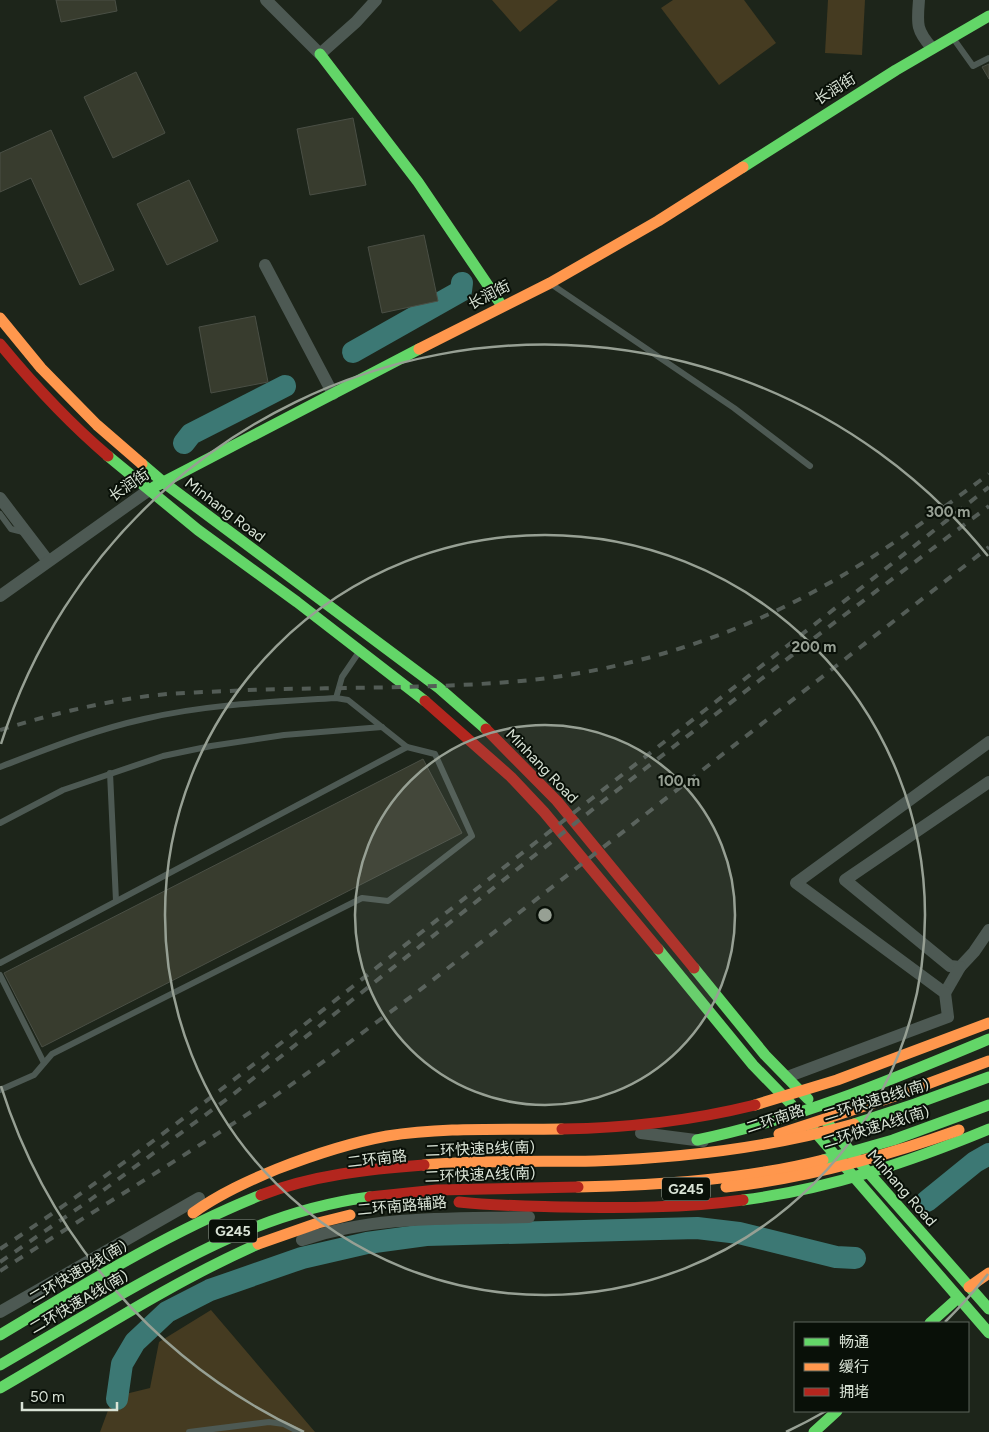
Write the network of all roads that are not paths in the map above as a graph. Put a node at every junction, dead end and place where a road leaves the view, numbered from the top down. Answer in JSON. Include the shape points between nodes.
{"nodes":[{"id":1,"x":266,"y":0,"type":"edge"},
{"id":2,"x":376,"y":0,"type":"edge"},
{"id":3,"x":919,"y":0,"type":"edge"},
{"id":4,"x":989,"y":16,"type":"edge"},
{"id":5,"x":952,"y":37,"type":"junction"},
{"id":6,"x":932,"y":48,"type":"junction"},
{"id":7,"x":320,"y":54,"type":"junction"},
{"id":8,"x":989,"y":58,"type":"edge"},
{"id":9,"x":265,"y":265,"type":"dead end"},
{"id":10,"x":550,"y":283,"type":"junction"},
{"id":11,"x":502,"y":306,"type":"junction"},
{"id":12,"x":0,"y":318,"type":"edge"},
{"id":13,"x":0,"y":344,"type":"edge"},
{"id":14,"x":333,"y":394,"type":"junction"},
{"id":15,"x":810,"y":466,"type":"dead end"},
{"id":16,"x":163,"y":482,"type":"junction"},
{"id":17,"x":149,"y":490,"type":"junction"},
{"id":18,"x":0,"y":498,"type":"edge"},
{"id":19,"x":0,"y":514,"type":"edge"},
{"id":20,"x":26,"y":533,"type":"junction"},
{"id":21,"x":48,"y":561,"type":"junction"},
{"id":22,"x":0,"y":596,"type":"edge"},
{"id":23,"x":359,"y":651,"type":"junction"},
{"id":24,"x":336,"y":698,"type":"junction"},
{"id":25,"x":382,"y":727,"type":"junction"},
{"id":26,"x":989,"y":742,"type":"edge"},
{"id":27,"x":407,"y":747,"type":"junction"},
{"id":28,"x":0,"y":767,"type":"edge"},
{"id":29,"x":110,"y":774,"type":"junction"},
{"id":30,"x":989,"y":782,"type":"edge"},
{"id":31,"x":0,"y":823,"type":"edge"},
{"id":32,"x":116,"y":901,"type":"junction"},
{"id":33,"x":989,"y":930,"type":"edge"},
{"id":34,"x":0,"y":962,"type":"edge"},
{"id":35,"x":960,"y":967,"type":"junction"},
{"id":36,"x":0,"y":975,"type":"edge"},
{"id":37,"x":945,"y":993,"type":"junction"},
{"id":38,"x":989,"y":1023,"type":"edge"},
{"id":39,"x":989,"y":1039,"type":"edge"},
{"id":40,"x":989,"y":1061,"type":"edge"},
{"id":41,"x":44,"y":1063,"type":"junction"},
{"id":42,"x":787,"y":1077,"type":"junction"},
{"id":43,"x":989,"y":1077,"type":"edge"},
{"id":44,"x":0,"y":1090,"type":"edge"},
{"id":45,"x":989,"y":1105,"type":"edge"},
{"id":46,"x":824,"y":1119,"type":"junction"},
{"id":47,"x":989,"y":1119,"type":"edge"},
{"id":48,"x":808,"y":1124,"type":"junction"},
{"id":49,"x":989,"y":1130,"type":"edge"},
{"id":50,"x":860,"y":1163,"type":"junction"},
{"id":51,"x":845,"y":1167,"type":"junction"},
{"id":52,"x":356,"y":1172,"type":"junction"},
{"id":53,"x":336,"y":1202,"type":"junction"},
{"id":54,"x":508,"y":1205,"type":"junction"},
{"id":55,"x":446,"y":1206,"type":"dead end"},
{"id":56,"x":360,"y":1213,"type":"dead end"},
{"id":57,"x":210,"y":1246,"type":"junction"},
{"id":58,"x":989,"y":1274,"type":"edge"},
{"id":59,"x":90,"y":1286,"type":"junction"},
{"id":60,"x":968,"y":1286,"type":"junction"},
{"id":61,"x":958,"y":1298,"type":"junction"},
{"id":62,"x":989,"y":1309,"type":"edge"},
{"id":63,"x":0,"y":1312,"type":"edge"},
{"id":64,"x":931,"y":1322,"type":"edge"},
{"id":65,"x":989,"y":1333,"type":"edge"},
{"id":66,"x":0,"y":1335,"type":"edge"},
{"id":67,"x":0,"y":1338,"type":"edge"},
{"id":68,"x":79,"y":1342,"type":"junction"},
{"id":69,"x":0,"y":1360,"type":"edge"},
{"id":70,"x":0,"y":1365,"type":"edge"},
{"id":71,"x":0,"y":1388,"type":"edge"},
{"id":72,"x":0,"y":1400,"type":"edge"},
{"id":73,"x":837,"y":1412,"type":"edge"},
{"id":74,"x":189,"y":1432,"type":"edge"},
{"id":75,"x":299,"y":1432,"type":"edge"},
{"id":76,"x":814,"y":1432,"type":"edge"}],
"edges":[{"from":1,"to":7,"type":"street"},
{"from":2,"to":7,"type":"street"},
{"from":3,"to":6,"type":"street","via":[[917,19],[921,36]]},
{"from":4,"to":5,"type":"main road","name":"长润街"},
{"from":5,"to":6,"type":"main road","name":"长润街"},
{"from":5,"to":8,"type":"lane","via":[[973,66]]},
{"from":6,"to":10,"type":"main road","name":"长润街","via":[[658,221]]},
{"from":7,"to":11,"type":"main road","via":[[418,182]]},
{"from":9,"to":14,"type":"street"},
{"from":10,"to":11,"type":"main road","name":"长润街"},
{"from":10,"to":15,"type":"lane","via":[[734,408]]},
{"from":11,"to":14,"type":"main road","name":"长润街"},
{"from":12,"to":16,"type":"main road","name":"Minhang Road","via":[[41,368],[97,425]]},
{"from":13,"to":17,"type":"main road","name":"Minhang Road","via":[[86,437]]},
{"from":14,"to":16,"type":"main road","name":"长润街"},
{"from":16,"to":17,"type":"main road","name":"长润街"},
{"from":16,"to":42,"type":"main road","name":"Minhang Road","via":[[438,688],[485,728],[557,801],[765,1055]]},
{"from":17,"to":21,"type":"street","name":"长润街"},
{"from":17,"to":23,"type":"main road","name":"Minhang Road"},
{"from":18,"to":20,"type":"street"},
{"from":19,"to":20,"type":"lane","via":[[11,528]]},
{"from":20,"to":21,"type":"street"},
{"from":21,"to":22,"type":"street","name":"长润街"},
{"from":23,"to":24,"type":"lane","via":[[342,677]]},
{"from":23,"to":48,"type":"main road","name":"Minhang Road","via":[[427,703],[544,812],[753,1065]]},
{"from":24,"to":25,"type":"lane","via":[[348,700]]},
{"from":24,"to":28,"type":"lane","via":[[229,704],[145,718],[80,736]]},
{"from":25,"to":27,"type":"lane"},
{"from":25,"to":29,"type":"lane","via":[[284,735],[211,746],[163,756]]},
{"from":26,"to":37,"type":"street","via":[[796,883]]},
{"from":27,"to":32,"type":"lane"},
{"from":27,"to":41,"type":"lane","via":[[435,754],[472,836],[388,901],[362,898],[52,1054]]},
{"from":29,"to":31,"type":"lane","via":[[62,790]]},
{"from":29,"to":32,"type":"lane"},
{"from":30,"to":35,"type":"street","via":[[845,880],[950,966]]},
{"from":32,"to":34,"type":"lane"},
{"from":33,"to":35,"type":"street"},
{"from":35,"to":37,"type":"street"},
{"from":36,"to":41,"type":"lane"},
{"from":37,"to":42,"type":"street","via":[[948,1018]]},
{"from":38,"to":59,"type":"main road","via":[[806,1089],[716,1115],[613,1127],[390,1136],[304,1159],[227,1191]]},
{"from":39,"to":52,"type":"main road","via":[[813,1109],[712,1138],[620,1150],[455,1158]]},
{"from":40,"to":46,"type":"main road","name":"二环南路","number":"G245"},
{"from":41,"to":44,"type":"lane","via":[[34,1075]]},
{"from":42,"to":46,"type":"main road","name":"Minhang Road"},
{"from":43,"to":52,"type":"main road","name":"二环快速B线(南)","via":[[863,1122],[750,1147],[636,1158],[432,1165]]},
{"from":45,"to":53,"type":"main road","name":"二环快速A线(南)","via":[[870,1146],[754,1173],[638,1185],[416,1192]]},
{"from":46,"to":48,"type":"main road","name":"二环南路","number":"G245"},
{"from":46,"to":50,"type":"main road","name":"Minhang Road"},
{"from":47,"to":50,"type":"main road","number":"G245"},
{"from":48,"to":51,"type":"main road","name":"Minhang Road"},
{"from":48,"to":59,"type":"main road","name":"二环南路","number":"G245","via":[[735,1147],[682,1158],[608,1164],[406,1170],[316,1183],[229,1212],[167,1242]]},
{"from":48,"to":63,"type":"street","via":[[773,1134],[716,1141],[677,1139],[586,1125],[504,1120],[420,1124],[353,1133],[296,1150],[237,1178]]},
{"from":49,"to":54,"type":"main road","via":[[873,1173],[753,1200],[641,1208]]},
{"from":50,"to":51,"type":"main road","number":"G245"},
{"from":50,"to":60,"type":"main road","name":"Minhang Road"},
{"from":51,"to":61,"type":"main road","name":"Minhang Road"},
{"from":51,"to":69,"type":"main road","number":"G245","via":[[789,1179],[719,1188],[443,1186],[382,1191],[312,1203],[264,1218],[208,1242]]},
{"from":51,"to":72,"type":"street","name":"二环南路辅路","via":[[763,1190],[659,1208],[572,1215],[414,1219],[360,1225],[314,1235],[266,1252],[198,1284]]},
{"from":52,"to":66,"type":"main road","name":"二环快速B线(南)","via":[[282,1188],[228,1209],[158,1243]]},
{"from":53,"to":54,"type":"main road","via":[[398,1195]]},
{"from":53,"to":57,"type":"main road","name":"二环快速A线(南)","via":[[265,1222]]},
{"from":54,"to":55,"type":"main road"},
{"from":56,"to":68,"type":"main road","via":[[305,1226],[236,1252]]},
{"from":57,"to":68,"type":"main road","via":[[178,1264],[110,1321]]},
{"from":57,"to":70,"type":"main road","name":"二环快速A线(南)"},
{"from":58,"to":60,"type":"main road"},
{"from":59,"to":67,"type":"main road","name":"二环南路","number":"G245"},
{"from":60,"to":62,"type":"main road","name":"Minhang Road"},
{"from":61,"to":64,"type":"main road"},
{"from":61,"to":65,"type":"main road","name":"Minhang Road"},
{"from":68,"to":71,"type":"main road"},
{"from":73,"to":76,"type":"main road"},
{"from":74,"to":75,"type":"lane","via":[[269,1422],[284,1424]]}]}
